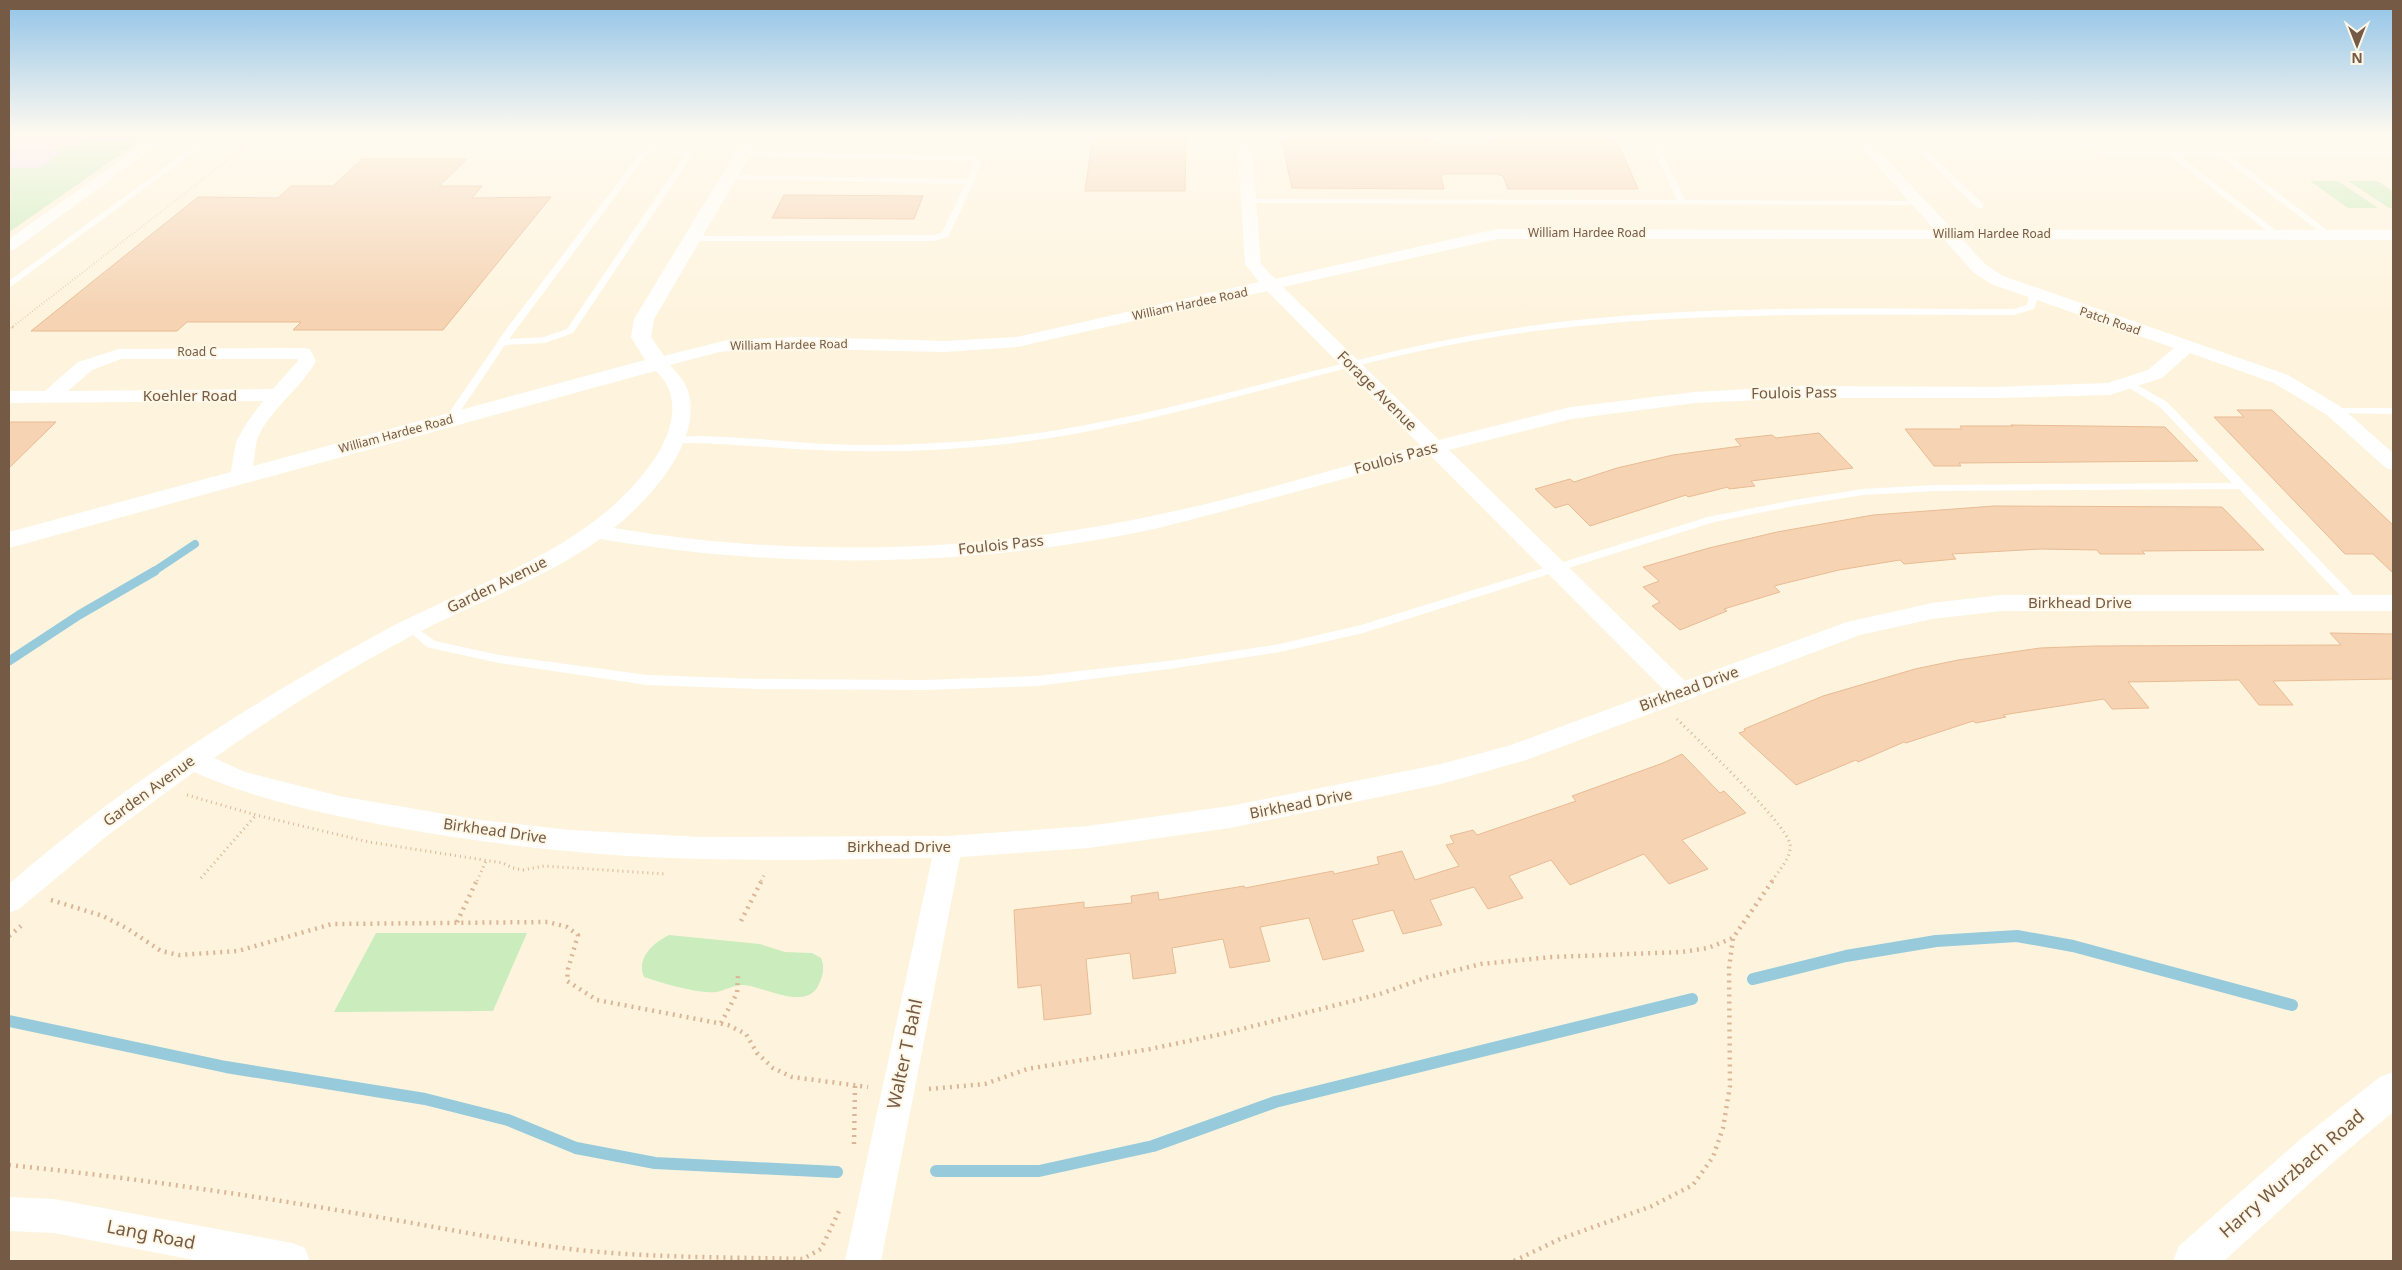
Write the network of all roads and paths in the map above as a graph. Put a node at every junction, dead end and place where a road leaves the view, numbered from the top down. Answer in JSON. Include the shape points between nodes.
{"nodes":[{"id":1,"x":82,"y":194,"type":"edge"},
{"id":2,"x":132,"y":194,"type":"edge"},
{"id":3,"x":184,"y":194,"type":"edge"},
{"id":4,"x":615,"y":194,"type":"edge"},
{"id":5,"x":662,"y":194,"type":"edge"},
{"id":6,"x":719,"y":194,"type":"edge"},
{"id":7,"x":964,"y":194,"type":"edge"},
{"id":8,"x":1248,"y":194,"type":"edge"},
{"id":9,"x":1678,"y":194,"type":"edge"},
{"id":10,"x":1911,"y":194,"type":"edge"},
{"id":11,"x":1968,"y":194,"type":"edge"},
{"id":12,"x":2224,"y":194,"type":"edge"},
{"id":13,"x":2275,"y":194,"type":"edge"},
{"id":14,"x":1249,"y":201,"type":"junction"},
{"id":15,"x":1682,"y":202,"type":"junction"},
{"id":16,"x":1919,"y":203,"type":"junction"},
{"id":17,"x":1980,"y":206,"type":"dead end"},
{"id":18,"x":1948,"y":234,"type":"junction"},
{"id":19,"x":2276,"y":234,"type":"junction"},
{"id":20,"x":2328,"y":235,"type":"junction"},
{"id":21,"x":2393,"y":235,"type":"edge"},
{"id":22,"x":692,"y":239,"type":"junction"},
{"id":23,"x":9,"y":246,"type":"edge"},
{"id":24,"x":9,"y":284,"type":"edge"},
{"id":25,"x":1272,"y":286,"type":"junction"},
{"id":26,"x":2034,"y":295,"type":"junction"},
{"id":27,"x":9,"y":330,"type":"edge"},
{"id":28,"x":502,"y":342,"type":"junction"},
{"id":29,"x":2186,"y":347,"type":"junction"},
{"id":30,"x":658,"y":363,"type":"junction"},
{"id":31,"x":1352,"y":365,"type":"junction"},
{"id":32,"x":2130,"y":384,"type":"junction"},
{"id":33,"x":279,"y":395,"type":"junction"},
{"id":34,"x":9,"y":397,"type":"edge"},
{"id":35,"x":50,"y":397,"type":"junction"},
{"id":36,"x":2334,"y":411,"type":"junction"},
{"id":37,"x":2393,"y":411,"type":"edge"},
{"id":38,"x":449,"y":420,"type":"junction"},
{"id":39,"x":673,"y":440,"type":"junction"},
{"id":40,"x":1434,"y":448,"type":"junction"},
{"id":41,"x":2393,"y":464,"type":"edge"},
{"id":42,"x":240,"y":477,"type":"junction"},
{"id":43,"x":2242,"y":486,"type":"junction"},
{"id":44,"x":598,"y":532,"type":"junction"},
{"id":45,"x":9,"y":540,"type":"edge"},
{"id":46,"x":1557,"y":569,"type":"junction"},
{"id":47,"x":2354,"y":603,"type":"junction"},
{"id":48,"x":2393,"y":603,"type":"edge"},
{"id":49,"x":410,"y":627,"type":"junction"},
{"id":50,"x":1670,"y":696,"type":"junction"},
{"id":51,"x":192,"y":760,"type":"junction"},
{"id":52,"x":181,"y":794,"type":"dead end"},
{"id":53,"x":256,"y":815,"type":"junction"},
{"id":54,"x":948,"y":847,"type":"junction"},
{"id":55,"x":486,"y":860,"type":"junction"},
{"id":56,"x":674,"y":874,"type":"dead end"},
{"id":57,"x":754,"y":875,"type":"dead end"},
{"id":58,"x":764,"y":875,"type":"junction"},
{"id":59,"x":774,"y":875,"type":"dead end"},
{"id":60,"x":202,"y":878,"type":"dead end"},
{"id":61,"x":56,"y":894,"type":"dead end"},
{"id":62,"x":14,"y":897,"type":"edge"},
{"id":63,"x":49,"y":900,"type":"junction"},
{"id":64,"x":741,"y":921,"type":"dead end"},
{"id":65,"x":457,"y":922,"type":"junction"},
{"id":66,"x":22,"y":924,"type":"dead end"},
{"id":67,"x":9,"y":936,"type":"edge"},
{"id":68,"x":1733,"y":938,"type":"junction"},
{"id":69,"x":738,"y":976,"type":"dead end"},
{"id":70,"x":721,"y":1023,"type":"junction"},
{"id":71,"x":855,"y":1086,"type":"junction"},
{"id":72,"x":2393,"y":1089,"type":"edge"},
{"id":73,"x":898,"y":1090,"type":"junction"},
{"id":74,"x":853,"y":1149,"type":"dead end"},
{"id":75,"x":9,"y":1165,"type":"edge"},
{"id":76,"x":841,"y":1206,"type":"dead end"},
{"id":77,"x":9,"y":1214,"type":"edge"},
{"id":78,"x":282,"y":1261,"type":"edge"},
{"id":79,"x":863,"y":1261,"type":"edge"},
{"id":80,"x":1514,"y":1261,"type":"edge"},
{"id":81,"x":2194,"y":1261,"type":"edge"}],
"edges":[{"from":1,"to":23,"type":"street"},
{"from":2,"to":24,"type":"lane"},
{"from":3,"to":27,"type":"path"},
{"from":4,"to":28,"type":"lane"},
{"from":5,"to":28,"type":"lane","via":[[570,331],[545,340]]},
{"from":6,"to":22,"type":"street","name":"Garden Avenue"},
{"from":7,"to":22,"type":"lane","via":[[945,235],[934,238]]},
{"from":8,"to":14,"type":"street","name":"Forage Avenue"},
{"from":9,"to":15,"type":"lane"},
{"from":10,"to":16,"type":"street","name":"Patch Road"},
{"from":11,"to":17,"type":"lane"},
{"from":12,"to":19,"type":"lane"},
{"from":13,"to":20,"type":"lane"},
{"from":14,"to":15,"type":"lane"},
{"from":14,"to":25,"type":"street","name":"Forage Avenue","via":[[1253,264]]},
{"from":15,"to":16,"type":"lane"},
{"from":16,"to":18,"type":"street","name":"Patch Road"},
{"from":18,"to":19,"type":"street","name":"William Hardee Road"},
{"from":18,"to":25,"type":"street","name":"William Hardee Road","via":[[1497,234]]},
{"from":18,"to":26,"type":"street","name":"Patch Road","via":[[1979,268],[1996,280]]},
{"from":19,"to":20,"type":"street","name":"William Hardee Road"},
{"from":20,"to":21,"type":"street","name":"William Hardee Road"},
{"from":22,"to":30,"type":"street","name":"Garden Avenue","via":[[644,319],[642,337]]},
{"from":25,"to":30,"type":"street","name":"William Hardee Road","via":[[998,344],[959,347],[726,345]]},
{"from":25,"to":31,"type":"street","name":"Forage Avenue"},
{"from":26,"to":29,"type":"street","name":"Patch Road"},
{"from":26,"to":31,"type":"lane","via":[[2031,307],[2014,312],[1776,312],[1604,320],[1471,338]]},
{"from":28,"to":38,"type":"lane"},
{"from":29,"to":32,"type":"street","name":"Foulois Pass","via":[[2155,374]]},
{"from":29,"to":36,"type":"street","name":"Patch Road","via":[[2281,379]]},
{"from":30,"to":38,"type":"street","name":"William Hardee Road"},
{"from":30,"to":39,"type":"street","name":"Garden Avenue","via":[[679,390],[682,410]]},
{"from":31,"to":39,"type":"lane","via":[[1124,423],[1004,441],[837,448],[721,439]]},
{"from":31,"to":40,"type":"street","name":"Forage Avenue"},
{"from":32,"to":40,"type":"street","name":"Foulois Pass","via":[[2078,391],[1799,392],[1683,399],[1586,410]]},
{"from":32,"to":43,"type":"lane","via":[[2163,404]]},
{"from":33,"to":35,"type":"street","name":"Koehler Road"},
{"from":33,"to":35,"type":"street","name":"Road C","via":[[307,361],[304,353],[119,354],[85,366]]},
{"from":33,"to":42,"type":"street","via":[[246,442]]},
{"from":34,"to":35,"type":"street","name":"Koehler Road"},
{"from":36,"to":37,"type":"lane"},
{"from":36,"to":41,"type":"street","name":"Patch Road"},
{"from":38,"to":42,"type":"street","name":"William Hardee Road"},
{"from":39,"to":44,"type":"street","name":"Garden Avenue","via":[[664,460],[645,486]]},
{"from":40,"to":44,"type":"street","name":"Foulois Pass","via":[[1173,518],[1084,536],[993,547],[871,554],[748,553],[652,543]]},
{"from":40,"to":46,"type":"street","name":"Forage Avenue"},
{"from":42,"to":45,"type":"street","name":"William Hardee Road"},
{"from":43,"to":46,"type":"lane","via":[[1998,486],[1862,492],[1712,519]]},
{"from":43,"to":47,"type":"lane"},
{"from":44,"to":49,"type":"street","name":"Garden Avenue"},
{"from":46,"to":49,"type":"lane","via":[[1363,629],[1280,648],[1037,681],[906,685],[647,680],[499,659],[448,648],[431,644]]},
{"from":46,"to":50,"type":"street","name":"Forage Avenue"},
{"from":47,"to":48,"type":"street","name":"Birkhead Drive"},
{"from":47,"to":50,"type":"street","name":"Birkhead Drive","via":[[2001,604],[1932,611],[1854,628]]},
{"from":49,"to":51,"type":"street","name":"Garden Avenue","via":[[309,682]]},
{"from":50,"to":54,"type":"street","name":"Birkhead Drive","via":[[1517,752],[1441,774],[1345,795],[1230,817],[1088,837]]},
{"from":50,"to":68,"type":"path","via":[[1790,843],[1789,856]]},
{"from":51,"to":54,"type":"street","name":"Birkhead Drive","via":[[239,781],[339,807],[507,834],[701,848]]},
{"from":51,"to":62,"type":"street","name":"Garden Avenue","via":[[125,806]]},
{"from":52,"to":53,"type":"path"},
{"from":53,"to":55,"type":"path","via":[[368,842]]},
{"from":53,"to":60,"type":"path"},
{"from":54,"to":73,"type":"street","name":"Walter T Bahl"},
{"from":55,"to":56,"type":"path","via":[[526,871],[544,866]]},
{"from":55,"to":65,"type":"path"},
{"from":57,"to":58,"type":"path"},
{"from":58,"to":59,"type":"path"},
{"from":58,"to":64,"type":"path"},
{"from":61,"to":63,"type":"path"},
{"from":62,"to":63,"type":"path"},
{"from":63,"to":65,"type":"path","via":[[103,916],[161,951],[179,955],[238,951],[332,924]]},
{"from":65,"to":70,"type":"path","via":[[548,922],[567,927],[578,934],[578,945],[566,972],[567,981],[576,989],[597,1000]]},
{"from":66,"to":67,"type":"path"},
{"from":68,"to":73,"type":"path","via":[[1708,948],[1682,952],[1552,957],[1481,964],[1425,978],[1380,994],[1150,1050],[1066,1061],[1027,1069],[984,1084]]},
{"from":68,"to":80,"type":"path","via":[[1729,988],[1730,1086],[1723,1128],[1713,1157],[1693,1185],[1652,1206],[1560,1239]]},
{"from":69,"to":70,"type":"path","via":[[737,992]]},
{"from":70,"to":71,"type":"path","via":[[746,1034],[757,1053],[773,1068],[792,1078]]},
{"from":71,"to":73,"type":"path"},
{"from":71,"to":74,"type":"path"},
{"from":72,"to":81,"type":"street","name":"Harry Wurzbach Road"},
{"from":73,"to":79,"type":"street","name":"Walter T Bahl"},
{"from":75,"to":76,"type":"path","via":[[127,1176],[564,1248],[675,1255],[803,1259],[821,1249]]},
{"from":77,"to":78,"type":"street","name":"Lang Road","via":[[54,1216]]}]}
